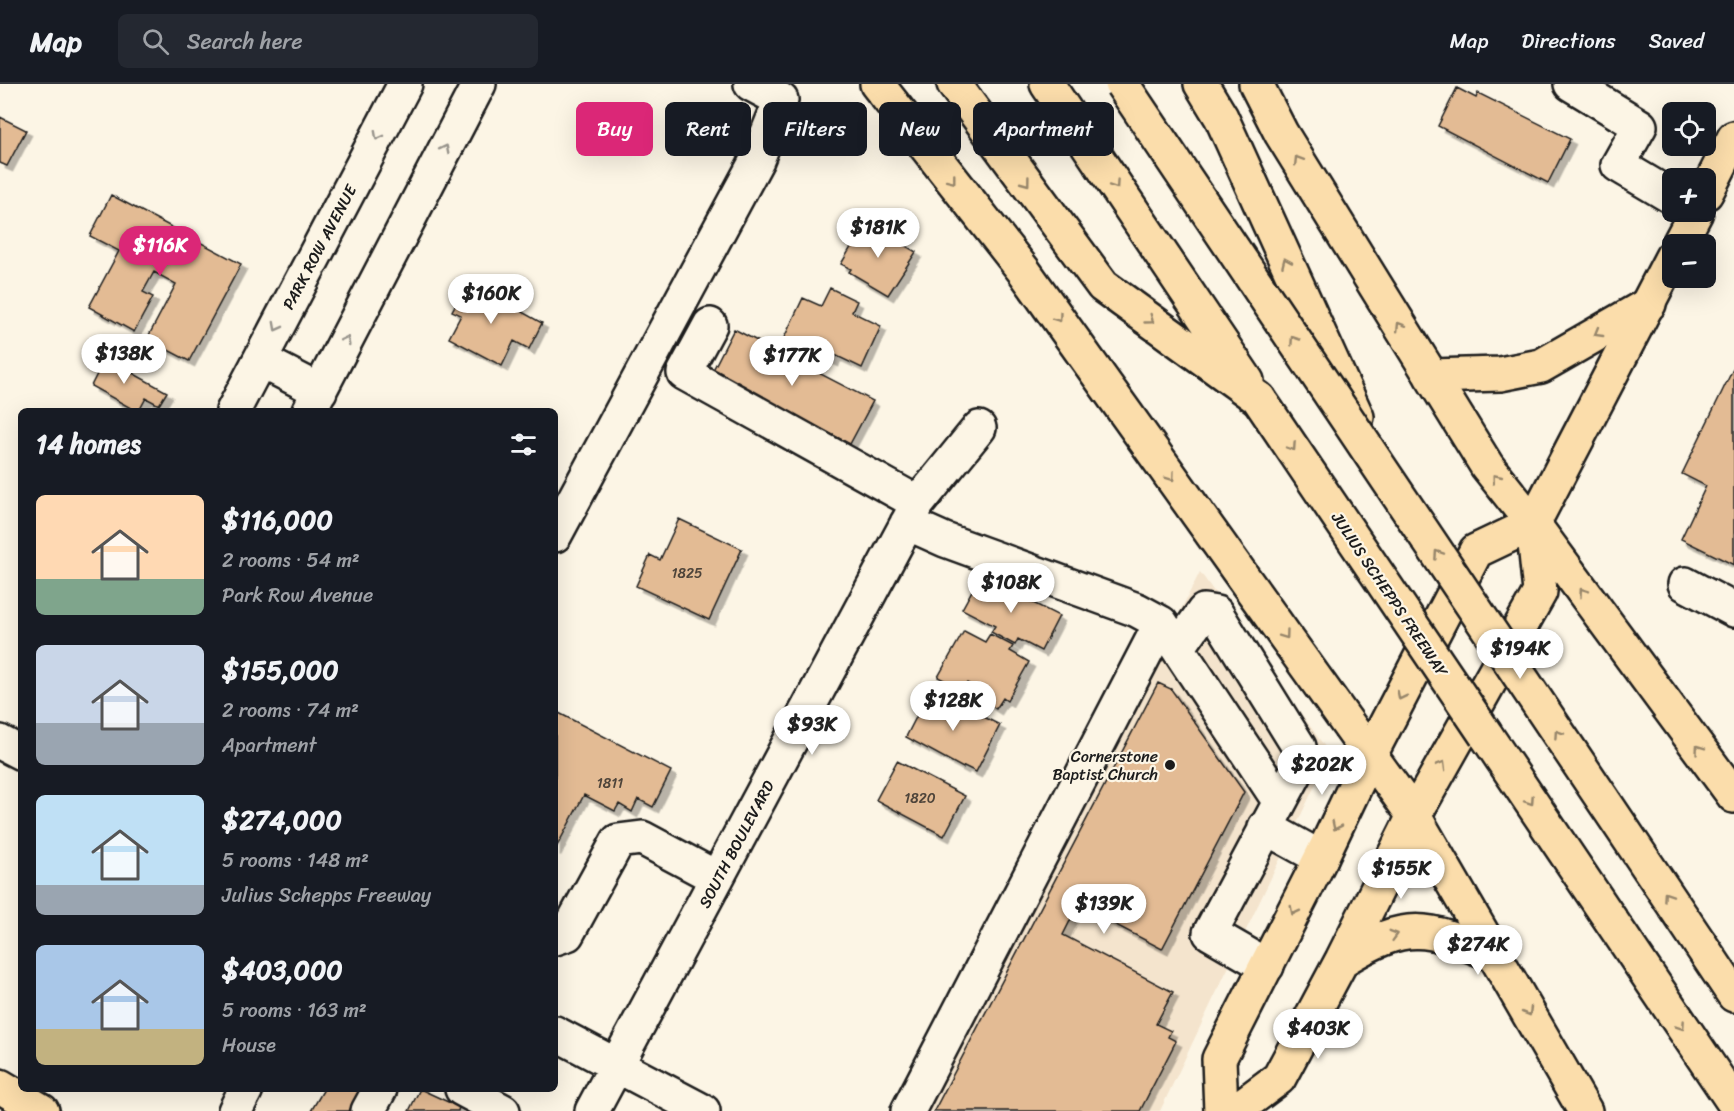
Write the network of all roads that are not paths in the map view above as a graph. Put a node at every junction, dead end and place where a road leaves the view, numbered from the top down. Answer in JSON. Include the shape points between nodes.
{"nodes":[{"id":1,"x":405,"y":84,"type":"edge"},
{"id":2,"x":479,"y":84,"type":"edge"},
{"id":3,"x":751,"y":84,"type":"edge"},
{"id":4,"x":877,"y":84,"type":"edge"},
{"id":5,"x":954,"y":84,"type":"edge"},
{"id":6,"x":1047,"y":84,"type":"edge"},
{"id":7,"x":1122,"y":84,"type":"edge"},
{"id":8,"x":1201,"y":84,"type":"edge"},
{"id":9,"x":1256,"y":84,"type":"edge"},
{"id":10,"x":1571,"y":84,"type":"edge"},
{"id":11,"x":1734,"y":138,"type":"edge"},
{"id":12,"x":1716,"y":173,"type":"edge"},
{"id":13,"x":1662,"y":191,"type":"edge"},
{"id":14,"x":1662,"y":277,"type":"edge"},
{"id":15,"x":1649,"y":304,"type":"junction"},
{"id":16,"x":710,"y":325,"type":"dead end"},
{"id":17,"x":260,"y":360,"type":"junction"},
{"id":18,"x":1431,"y":375,"type":"junction"},
{"id":19,"x":1259,"y":399,"type":"junction"},
{"id":20,"x":314,"y":401,"type":"edge"},
{"id":21,"x":235,"y":408,"type":"edge"},
{"id":22,"x":979,"y":428,"type":"dead end"},
{"id":23,"x":1380,"y":468,"type":"junction"},
{"id":24,"x":913,"y":513,"type":"junction"},
{"id":25,"x":1533,"y":524,"type":"junction"},
{"id":26,"x":558,"y":529,"type":"edge"},
{"id":27,"x":1685,"y":584,"type":"dead end"},
{"id":28,"x":1734,"y":610,"type":"edge"},
{"id":29,"x":1170,"y":636,"type":"junction"},
{"id":30,"x":0,"y":742,"type":"edge"},
{"id":31,"x":18,"y":751,"type":"edge"},
{"id":32,"x":1370,"y":755,"type":"junction"},
{"id":33,"x":1734,"y":796,"type":"edge"},
{"id":34,"x":1273,"y":815,"type":"junction"},
{"id":35,"x":1414,"y":816,"type":"junction"},
{"id":36,"x":1321,"y":858,"type":"junction"},
{"id":37,"x":717,"y":878,"type":"junction"},
{"id":38,"x":558,"y":937,"type":"edge"},
{"id":39,"x":1495,"y":955,"type":"junction"},
{"id":40,"x":1342,"y":960,"type":"junction"},
{"id":41,"x":1267,"y":966,"type":"junction"},
{"id":42,"x":1734,"y":995,"type":"edge"},
{"id":43,"x":558,"y":1035,"type":"edge"},
{"id":44,"x":617,"y":1065,"type":"junction"},
{"id":45,"x":0,"y":1086,"type":"edge"},
{"id":46,"x":244,"y":1092,"type":"edge"},
{"id":47,"x":378,"y":1092,"type":"edge"},
{"id":48,"x":468,"y":1092,"type":"edge"},
{"id":49,"x":1734,"y":1103,"type":"edge"},
{"id":50,"x":42,"y":1111,"type":"edge"},
{"id":51,"x":235,"y":1111,"type":"edge"},
{"id":52,"x":368,"y":1111,"type":"edge"},
{"id":53,"x":503,"y":1111,"type":"edge"},
{"id":54,"x":592,"y":1111,"type":"edge"},
{"id":55,"x":704,"y":1111,"type":"edge"},
{"id":56,"x":908,"y":1111,"type":"edge"},
{"id":57,"x":1221,"y":1111,"type":"edge"},
{"id":58,"x":1235,"y":1111,"type":"edge"},
{"id":59,"x":1585,"y":1111,"type":"edge"}],
"edges":[{"from":1,"to":17,"type":"street","name":"PARK ROW AVENUE","one_way":true},
{"from":20,"to":2,"type":"street","one_way":true},
{"from":3,"to":26,"type":"street","via":[[781,100],[757,160]]},
{"from":4,"to":32,"type":"main road","one_way":true,"via":[[1024,271]]},
{"from":5,"to":19,"type":"main road","one_way":true,"via":[[1103,286]]},
{"from":6,"to":19,"type":"main road","name":"JULIUS SCHEPPS FREEWAY","one_way":true},
{"from":23,"to":7,"type":"main road","one_way":true,"bridge":true},
{"from":23,"to":8,"type":"main road","one_way":true,"bridge":true,"via":[[1221,117]]},
{"from":18,"to":9,"type":"main road","one_way":true,"via":[[1281,133]]},
{"from":10,"to":13,"type":"street","via":[[1640,126],[1618,165]]},
{"from":11,"to":12,"type":"main road"},
{"from":14,"to":15,"type":"main road"},
{"from":15,"to":18,"type":"main road","one_way":true,"via":[[1541,366],[1500,374]]},
{"from":15,"to":25,"type":"main road"},
{"from":16,"to":24,"type":"street","via":[[684,373]]},
{"from":17,"to":20,"type":"street"},
{"from":17,"to":21,"type":"street","name":"PARK ROW AVENUE"},
{"from":25,"to":18,"type":"main road","one_way":true,"via":[[1487,466]]},
{"from":19,"to":49,"type":"main road","name":"JULIUS SCHEPPS FREEWAY","one_way":true,"bridge":true},
{"from":22,"to":24,"type":"street","name":"SOUTH BOULEVARD"},
{"from":42,"to":23,"type":"main road","one_way":true,"bridge":true},
{"from":24,"to":29,"type":"street","via":[[945,540],[1137,610]]},
{"from":24,"to":37,"type":"street","name":"SOUTH BOULEVARD"},
{"from":25,"to":32,"type":"main road","one_way":true,"via":[[1476,551]]},
{"from":33,"to":25,"type":"main road","one_way":true},
{"from":35,"to":25,"type":"main road","one_way":true,"via":[[1540,592]]},
{"from":27,"to":28,"type":"street"},
{"from":29,"to":34,"type":"street"},
{"from":29,"to":34,"type":"street","via":[[1204,610],[1216,613],[1299,747],[1302,762]]},
{"from":29,"to":56,"type":"street"},
{"from":30,"to":31,"type":"street"},
{"from":32,"to":35,"type":"main road"},
{"from":32,"to":36,"type":"main road","one_way":true},
{"from":34,"to":36,"type":"street"},
{"from":34,"to":41,"type":"street","via":[[1210,933]]},
{"from":35,"to":39,"type":"main road"},
{"from":35,"to":40,"type":"main road"},
{"from":36,"to":41,"type":"main road","one_way":true},
{"from":37,"to":38,"type":"street","via":[[642,838],[618,841],[567,934]]},
{"from":37,"to":44,"type":"street","name":"SOUTH BOULEVARD"},
{"from":40,"to":39,"type":"main road","one_way":true,"via":[[1372,942],[1401,932],[1428,931]]},
{"from":39,"to":59,"type":"main road","one_way":true},
{"from":40,"to":58,"type":"main road","via":[[1280,1078]]},
{"from":41,"to":57,"type":"main road","via":[[1220,1059]]},
{"from":43,"to":44,"type":"street"},
{"from":44,"to":54,"type":"street","name":"SOUTH BOULEVARD"},
{"from":44,"to":55,"type":"street"},
{"from":45,"to":50,"type":"main road"},
{"from":46,"to":51,"type":"street"},
{"from":47,"to":52,"type":"street"},
{"from":48,"to":53,"type":"street"}]}
